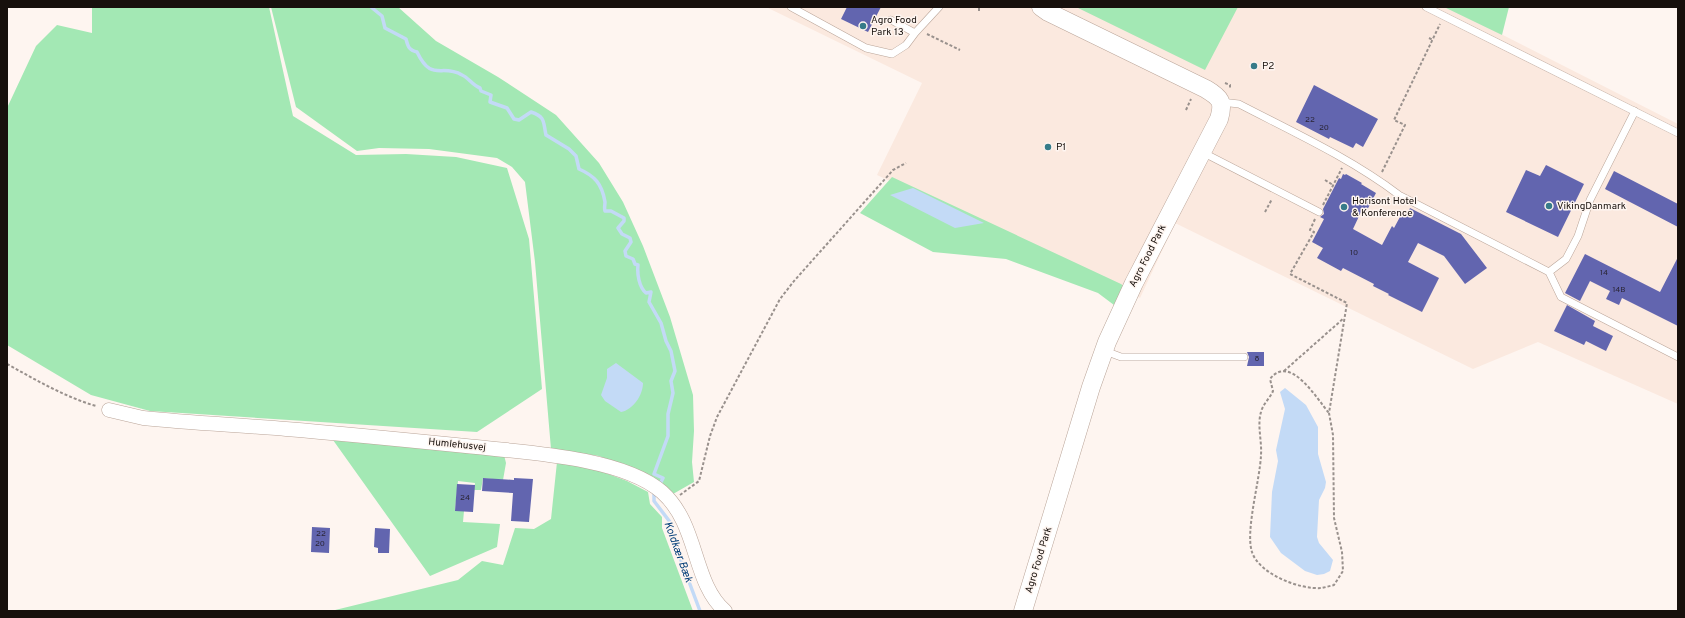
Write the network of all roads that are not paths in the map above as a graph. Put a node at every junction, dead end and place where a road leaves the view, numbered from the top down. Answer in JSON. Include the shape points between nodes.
{"nodes":[{"id":1,"x":791,"y":7,"type":"edge"},
{"id":2,"x":939,"y":7,"type":"edge"},
{"id":3,"x":1041,"y":7,"type":"edge"},
{"id":4,"x":1426,"y":7,"type":"edge"},
{"id":5,"x":891,"y":20,"type":"dead end"},
{"id":6,"x":917,"y":31,"type":"junction"},
{"id":7,"x":1221,"y":102,"type":"junction"},
{"id":8,"x":1635,"y":111,"type":"junction"},
{"id":9,"x":1678,"y":133,"type":"edge"},
{"id":10,"x":1202,"y":152,"type":"junction"},
{"id":11,"x":1319,"y":212,"type":"road end"},
{"id":12,"x":1549,"y":272,"type":"junction"},
{"id":13,"x":1104,"y":350,"type":"junction"},
{"id":14,"x":1244,"y":357,"type":"dead end"},
{"id":15,"x":1678,"y":357,"type":"edge"},
{"id":16,"x":109,"y":410,"type":"road end"},
{"id":17,"x":725,"y":611,"type":"edge"},
{"id":18,"x":1023,"y":611,"type":"edge"}],
"edges":[{"from":1,"to":6,"type":"lane","via":[[866,48],[892,54],[906,45]]},
{"from":2,"to":6,"type":"lane"},
{"from":3,"to":7,"type":"street","via":[[1206,88]]},
{"from":4,"to":8,"type":"lane"},
{"from":5,"to":6,"type":"lane"},
{"from":7,"to":10,"type":"street","name":"Agro Food Park","via":[[1219,119]]},
{"from":7,"to":12,"type":"lane","via":[[1239,104],[1346,160],[1399,195]]},
{"from":8,"to":9,"type":"lane"},
{"from":8,"to":12,"type":"lane","via":[[1590,200],[1578,236],[1566,259]]},
{"from":10,"to":11,"type":"lane"},
{"from":10,"to":13,"type":"street","name":"Agro Food Park","via":[[1134,283]]},
{"from":12,"to":15,"type":"lane","via":[[1561,297]]},
{"from":13,"to":14,"type":"lane","via":[[1121,357]]},
{"from":13,"to":18,"type":"street","name":"Agro Food Park"},
{"from":16,"to":17,"type":"street","name":"Humlehusvej","via":[[143,418],[398,439],[555,456],[586,461],[626,473],[652,485],[678,510],[706,584]]}]}
